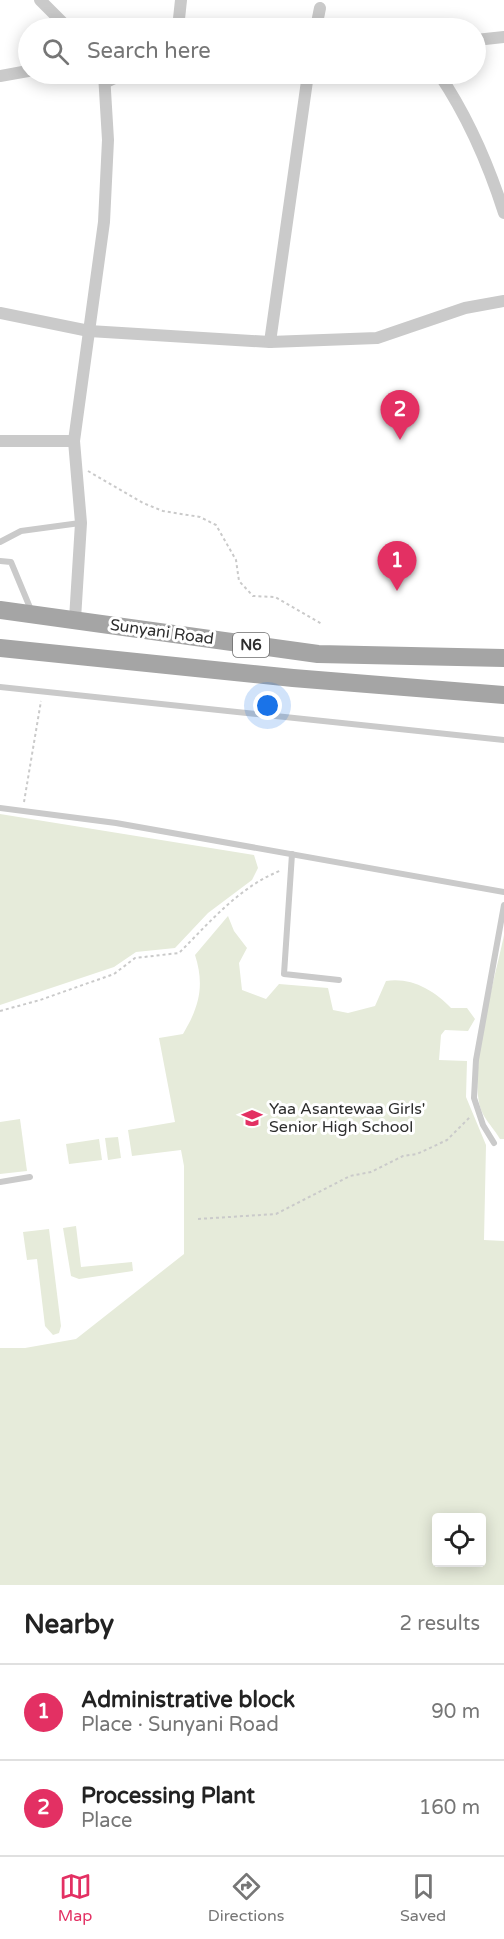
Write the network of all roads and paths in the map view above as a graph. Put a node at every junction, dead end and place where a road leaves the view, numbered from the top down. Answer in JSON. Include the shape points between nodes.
{"nodes":[{"id":1,"x":40,"y":0,"type":"edge"},
{"id":2,"x":181,"y":0,"type":"edge"},
{"id":3,"x":320,"y":8,"type":"dead end"},
{"id":4,"x":58,"y":18,"type":"edge"},
{"id":5,"x":179,"y":18,"type":"edge"},
{"id":6,"x":318,"y":18,"type":"edge"},
{"id":7,"x":504,"y":37,"type":"edge"},
{"id":8,"x":486,"y":39,"type":"edge"},
{"id":9,"x":18,"y":73,"type":"edge"},
{"id":10,"x":0,"y":76,"type":"edge"},
{"id":11,"x":105,"y":84,"type":"edge"},
{"id":12,"x":307,"y":84,"type":"edge"},
{"id":13,"x":446,"y":84,"type":"edge"},
{"id":14,"x":498,"y":175,"type":"edge"},
{"id":15,"x":504,"y":213,"type":"edge"},
{"id":16,"x":504,"y":301,"type":"edge"},
{"id":17,"x":0,"y":313,"type":"edge"},
{"id":18,"x":89,"y":331,"type":"junction"},
{"id":19,"x":270,"y":342,"type":"junction"},
{"id":20,"x":0,"y":441,"type":"edge"},
{"id":21,"x":74,"y":441,"type":"junction"},
{"id":22,"x":77,"y":466,"type":"junction"},
{"id":23,"x":81,"y":523,"type":"junction"},
{"id":24,"x":0,"y":542,"type":"edge"},
{"id":25,"x":0,"y":561,"type":"edge"},
{"id":26,"x":0,"y":610,"type":"edge"},
{"id":27,"x":33,"y":614,"type":"junction"},
{"id":28,"x":75,"y":620,"type":"junction"},
{"id":29,"x":322,"y":624,"type":"dead end"},
{"id":30,"x":0,"y":648,"type":"edge"},
{"id":31,"x":504,"y":658,"type":"edge"},
{"id":32,"x":0,"y":687,"type":"edge"},
{"id":33,"x":42,"y":691,"type":"junction"},
{"id":34,"x":504,"y":695,"type":"edge"},
{"id":35,"x":504,"y":740,"type":"edge"},
{"id":36,"x":0,"y":808,"type":"edge"},
{"id":37,"x":22,"y":811,"type":"junction"},
{"id":38,"x":292,"y":854,"type":"junction"},
{"id":39,"x":291,"y":867,"type":"junction"},
{"id":40,"x":504,"y":892,"type":"edge"},
{"id":41,"x":504,"y":905,"type":"edge"},
{"id":42,"x":339,"y":980,"type":"dead end"},
{"id":43,"x":0,"y":1011,"type":"edge"},
{"id":44,"x":477,"y":1110,"type":"junction"},
{"id":45,"x":494,"y":1143,"type":"dead end"},
{"id":46,"x":30,"y":1177,"type":"dead end"},
{"id":47,"x":0,"y":1182,"type":"edge"},
{"id":48,"x":198,"y":1219,"type":"dead end"}],
"edges":[{"from":1,"to":4,"type":"street"},
{"from":2,"to":5,"type":"street"},
{"from":3,"to":6,"type":"street"},
{"from":7,"to":8,"type":"street"},
{"from":9,"to":10,"type":"street"},
{"from":11,"to":18,"type":"street","via":[[105,211]]},
{"from":12,"to":19,"type":"street"},
{"from":13,"to":14,"type":"street"},
{"from":14,"to":15,"type":"street"},
{"from":16,"to":19,"type":"street","via":[[465,308],[377,338]]},
{"from":17,"to":18,"type":"street"},
{"from":18,"to":19,"type":"street"},
{"from":18,"to":21,"type":"street"},
{"from":20,"to":21,"type":"street"},
{"from":21,"to":22,"type":"street"},
{"from":22,"to":23,"type":"street"},
{"from":22,"to":29,"type":"path","via":[[143,503],[200,517],[216,525],[236,560],[239,580],[253,596],[275,597]]},
{"from":23,"to":24,"type":"lane","via":[[21,531]]},
{"from":23,"to":28,"type":"street"},
{"from":25,"to":27,"type":"lane","via":[[11,562]]},
{"from":26,"to":27,"type":"main road","name":"Sunyani Road","number":"N6"},
{"from":27,"to":28,"type":"main road","name":"Sunyani Road","number":"N6"},
{"from":28,"to":31,"type":"main road","name":"Sunyani Road","number":"N6","via":[[318,654]]},
{"from":30,"to":34,"type":"main road","name":"Sunyani Road","number":"N6"},
{"from":32,"to":33,"type":"lane"},
{"from":33,"to":35,"type":"lane"},
{"from":33,"to":37,"type":"path"},
{"from":36,"to":37,"type":"lane"},
{"from":37,"to":38,"type":"lane"},
{"from":38,"to":39,"type":"lane"},
{"from":38,"to":40,"type":"lane"},
{"from":39,"to":42,"type":"lane","via":[[284,974]]},
{"from":39,"to":43,"type":"path","via":[[265,877],[215,914],[179,953],[135,958],[114,974]]},
{"from":41,"to":44,"type":"lane","via":[[476,1060]]},
{"from":44,"to":45,"type":"lane"},
{"from":44,"to":48,"type":"path","via":[[447,1140],[371,1172],[350,1176],[276,1214]]},
{"from":46,"to":47,"type":"lane"}]}
